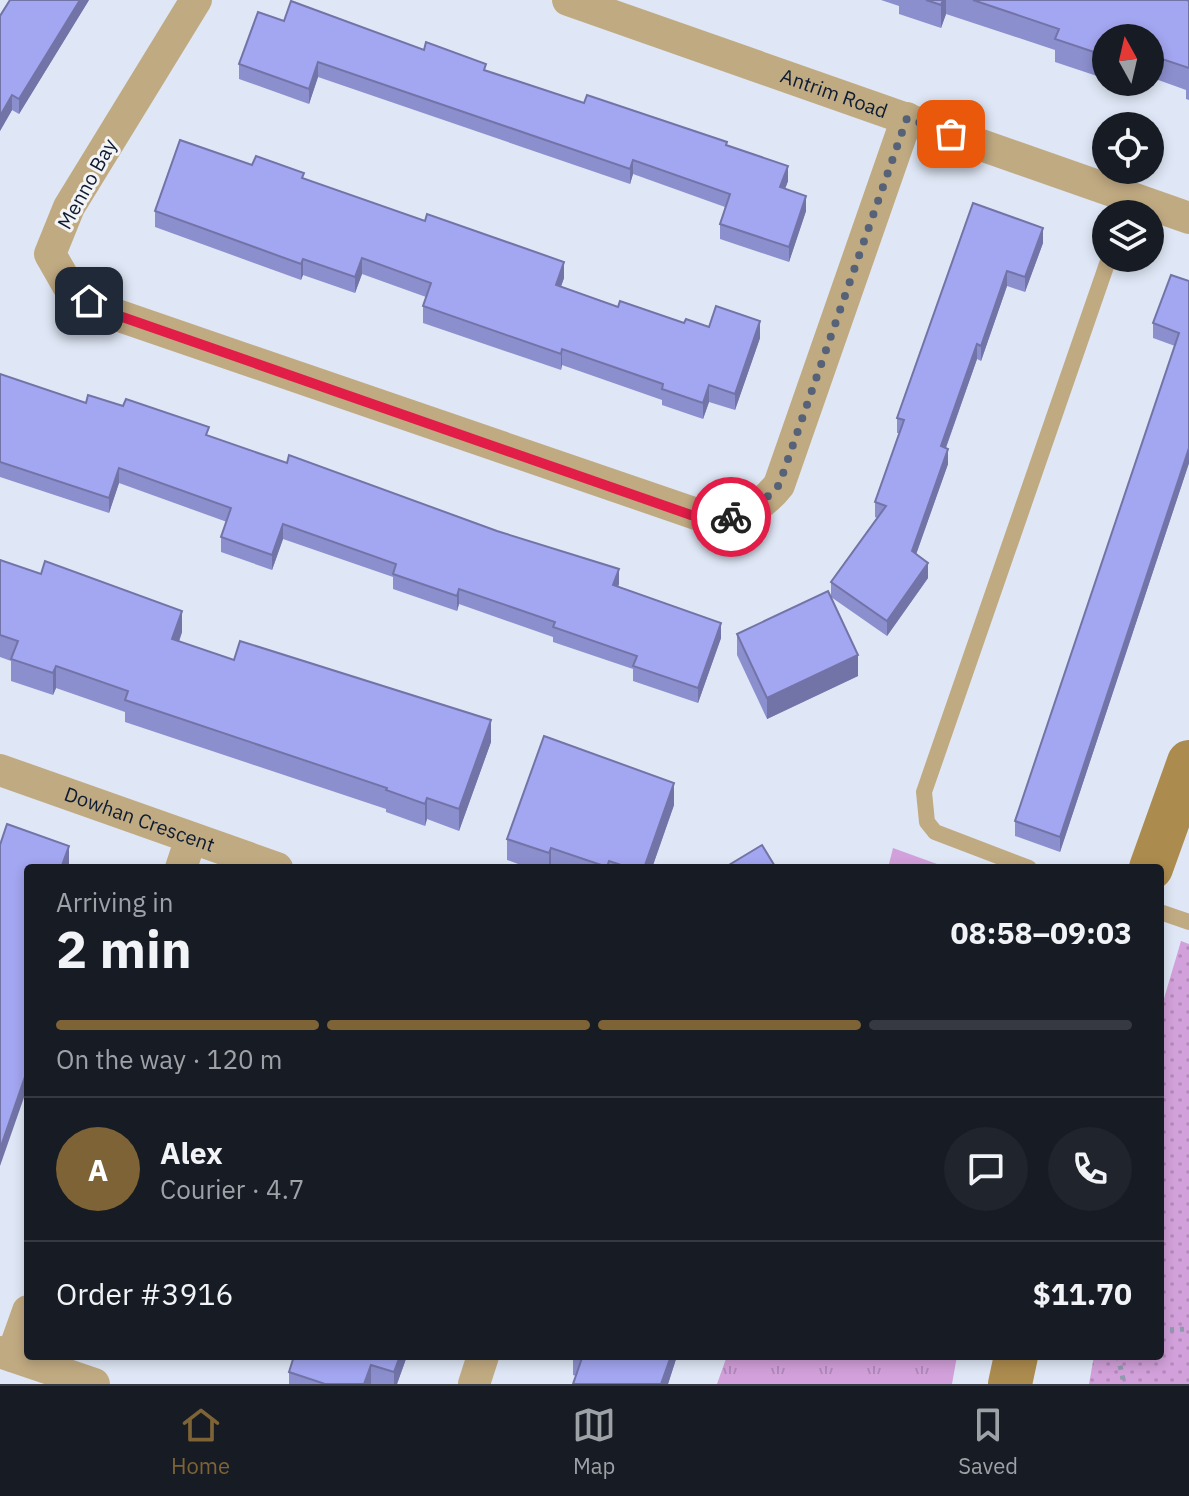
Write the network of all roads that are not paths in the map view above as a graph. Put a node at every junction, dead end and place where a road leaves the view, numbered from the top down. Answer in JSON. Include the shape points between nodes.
{"nodes":[{"id":1,"x":196,"y":0,"type":"edge"},
{"id":2,"x":568,"y":0,"type":"edge"},
{"id":3,"x":907,"y":118,"type":"junction"},
{"id":4,"x":1113,"y":200,"type":"edge"},
{"id":5,"x":1164,"y":213,"type":"edge"},
{"id":6,"x":1189,"y":218,"type":"edge"},
{"id":7,"x":1104,"y":272,"type":"edge"},
{"id":8,"x":1189,"y":762,"type":"edge"},
{"id":9,"x":0,"y":770,"type":"edge"},
{"id":10,"x":186,"y":853,"type":"edge"},
{"id":11,"x":253,"y":864,"type":"edge"},
{"id":12,"x":1019,"y":864,"type":"edge"},
{"id":13,"x":1152,"y":864,"type":"edge"},
{"id":14,"x":1164,"y":913,"type":"edge"},
{"id":15,"x":1189,"y":922,"type":"edge"},
{"id":16,"x":24,"y":1319,"type":"edge"},
{"id":17,"x":6,"y":1354,"type":"edge"},
{"id":18,"x":482,"y":1360,"type":"edge"},
{"id":19,"x":1015,"y":1360,"type":"edge"},
{"id":20,"x":94,"y":1384,"type":"edge"},
{"id":21,"x":474,"y":1384,"type":"edge"},
{"id":22,"x":1010,"y":1384,"type":"edge"}],
"edges":[{"from":1,"to":3,"type":"street","name":"Menno Bay","via":[[69,207],[50,254],[70,289],[108,312],[708,518],[725,519],[757,507],[779,485]]},
{"from":2,"to":3,"type":"street","name":"Antrim Road"},
{"from":3,"to":4,"type":"street","name":"Antrim Road"},
{"from":5,"to":6,"type":"street","name":"Antrim Road"},
{"from":7,"to":12,"type":"lane","via":[[924,792],[927,822],[935,832]]},
{"from":8,"to":13,"type":"street"},
{"from":9,"to":10,"type":"street","name":"Dowhan Crescent"},
{"from":10,"to":11,"type":"street","name":"Dowhan Crescent"},
{"from":14,"to":15,"type":"lane"},
{"from":16,"to":17,"type":"street"},
{"from":17,"to":20,"type":"street"},
{"from":18,"to":21,"type":"street"},
{"from":19,"to":22,"type":"street"}]}
